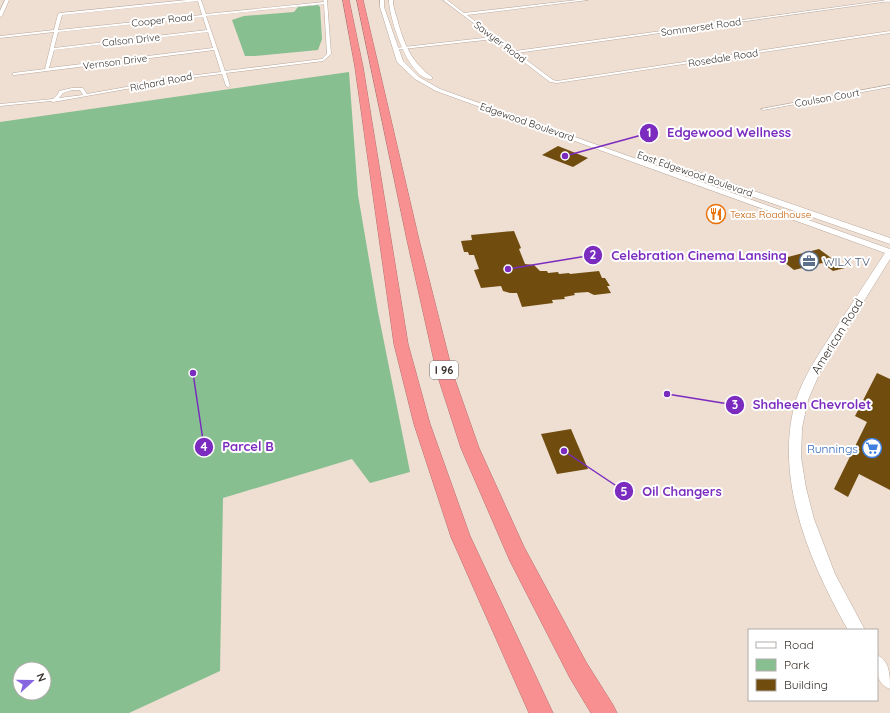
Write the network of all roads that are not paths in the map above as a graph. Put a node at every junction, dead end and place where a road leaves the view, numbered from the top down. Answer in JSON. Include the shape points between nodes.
{"nodes":[{"id":1,"x":7,"y":0,"type":"edge"},
{"id":2,"x":198,"y":0,"type":"edge"},
{"id":3,"x":346,"y":0,"type":"edge"},
{"id":4,"x":360,"y":0,"type":"edge"},
{"id":5,"x":382,"y":0,"type":"edge"},
{"id":6,"x":391,"y":0,"type":"edge"},
{"id":7,"x":445,"y":0,"type":"edge"},
{"id":8,"x":586,"y":0,"type":"edge"},
{"id":9,"x":325,"y":1,"type":"edge"},
{"id":10,"x":888,"y":1,"type":"edge"},
{"id":11,"x":464,"y":14,"type":"junction"},
{"id":12,"x":204,"y":15,"type":"junction"},
{"id":13,"x":0,"y":16,"type":"edge"},
{"id":14,"x":56,"y":32,"type":"junction"},
{"id":15,"x":209,"y":32,"type":"junction"},
{"id":16,"x":890,"y":32,"type":"edge"},
{"id":17,"x":0,"y":37,"type":"edge"},
{"id":18,"x":495,"y":38,"type":"junction"},
{"id":19,"x":52,"y":49,"type":"junction"},
{"id":20,"x":215,"y":49,"type":"junction"},
{"id":21,"x":395,"y":49,"type":"junction"},
{"id":22,"x":405,"y":49,"type":"junction"},
{"id":23,"x":514,"y":52,"type":"junction"},
{"id":24,"x":47,"y":70,"type":"junction"},
{"id":25,"x":223,"y":72,"type":"junction"},
{"id":26,"x":15,"y":74,"type":"dead end"},
{"id":27,"x":557,"y":82,"type":"joint"},
{"id":28,"x":228,"y":86,"type":"dead end"},
{"id":29,"x":890,"y":86,"type":"edge"},
{"id":30,"x":86,"y":96,"type":"junction"},
{"id":31,"x":53,"y":101,"type":"junction"},
{"id":32,"x":477,"y":102,"type":"junction"},
{"id":33,"x":0,"y":105,"type":"edge"},
{"id":34,"x":763,"y":109,"type":"dead end"},
{"id":35,"x":537,"y":126,"type":"junction"},
{"id":36,"x":588,"y":137,"type":"junction"},
{"id":37,"x":683,"y":177,"type":"junction"},
{"id":38,"x":733,"y":187,"type":"junction"},
{"id":39,"x":720,"y":191,"type":"junction"},
{"id":40,"x":769,"y":199,"type":"junction"},
{"id":41,"x":790,"y":216,"type":"junction"},
{"id":42,"x":878,"y":237,"type":"junction"},
{"id":43,"x":890,"y":241,"type":"edge"},
{"id":44,"x":890,"y":252,"type":"edge"},
{"id":45,"x":856,"y":629,"type":"edge"},
{"id":46,"x":878,"y":664,"type":"edge"},
{"id":47,"x":890,"y":681,"type":"edge"},
{"id":48,"x":542,"y":713,"type":"edge"},
{"id":49,"x":605,"y":713,"type":"edge"}],
"edges":[{"from":1,"to":13,"type":"street"},
{"from":2,"to":12,"type":"street"},
{"from":2,"to":14,"type":"street","via":[[60,14]]},
{"from":3,"to":48,"type":"highway","via":[[359,67],[401,344],[422,424],[461,537]]},
{"from":4,"to":49,"type":"highway","number":"I 96","via":[[445,374],[470,448],[517,554],[578,670]]},
{"from":5,"to":21,"type":"street","name":"Edgewood Boulevard"},
{"from":6,"to":22,"type":"street","via":[[390,6]]},
{"from":7,"to":11,"type":"street","name":"Sawyer Road"},
{"from":8,"to":11,"type":"street"},
{"from":9,"to":12,"type":"street","name":"Cooper Road"},
{"from":9,"to":25,"type":"street","name":"Richard Road","via":[[329,54],[323,60]]},
{"from":10,"to":23,"type":"street","name":"Sommerset Road"},
{"from":11,"to":18,"type":"street","name":"Sawyer Road"},
{"from":12,"to":14,"type":"street","name":"Cooper Road"},
{"from":12,"to":15,"type":"street"},
{"from":14,"to":17,"type":"street","name":"Cooper Road"},
{"from":14,"to":19,"type":"street"},
{"from":15,"to":19,"type":"street","name":"Calson Drive"},
{"from":15,"to":20,"type":"street"},
{"from":16,"to":27,"type":"street","name":"Rosedale Road"},
{"from":18,"to":22,"type":"street"},
{"from":18,"to":23,"type":"street","name":"Sawyer Road"},
{"from":19,"to":24,"type":"street"},
{"from":20,"to":24,"type":"street","name":"Vernson Drive"},
{"from":20,"to":25,"type":"street"},
{"from":21,"to":22,"type":"street"},
{"from":21,"to":32,"type":"street","name":"Edgewood Boulevard","via":[[400,62],[425,83],[438,90]]},
{"from":22,"to":32,"type":"street","name":"East Edgewood Boulevard","via":[[414,65],[438,83]]},
{"from":23,"to":27,"type":"street","name":"Sawyer Road","via":[[552,81]]},
{"from":24,"to":26,"type":"street","name":"Vernson Drive"},
{"from":25,"to":28,"type":"street"},
{"from":25,"to":30,"type":"street","name":"Richard Road"},
{"from":29,"to":34,"type":"street","name":"Coulson Court"},
{"from":30,"to":31,"type":"street","name":"Richard Road"},
{"from":30,"to":31,"type":"street","via":[[81,89],[72,89],[61,92]]},
{"from":31,"to":33,"type":"street","name":"Richard Road"},
{"from":32,"to":35,"type":"street","name":"Edgewood Boulevard"},
{"from":32,"to":36,"type":"street","name":"East Edgewood Boulevard","via":[[516,112]]},
{"from":35,"to":36,"type":"street","via":[[549,126]]},
{"from":35,"to":37,"type":"street","name":"Edgewood Boulevard"},
{"from":36,"to":38,"type":"street","name":"East Edgewood Boulevard"},
{"from":37,"to":38,"type":"street","via":[[693,176]]},
{"from":37,"to":39,"type":"street","name":"Edgewood Boulevard"},
{"from":38,"to":40,"type":"street","name":"East Edgewood Boulevard"},
{"from":39,"to":40,"type":"street","via":[[765,204],[771,203]]},
{"from":39,"to":41,"type":"street","name":"Edgewood Boulevard"},
{"from":40,"to":42,"type":"street","name":"East Edgewood Boulevard"},
{"from":41,"to":42,"type":"street","via":[[792,212],[799,212],[864,235]]},
{"from":41,"to":44,"type":"street"},
{"from":42,"to":43,"type":"street","name":"East Edgewood Boulevard"},
{"from":44,"to":45,"type":"street","name":"American Road","via":[[809,381],[796,428],[796,461],[805,511],[824,565]]},
{"from":46,"to":47,"type":"street"}]}
